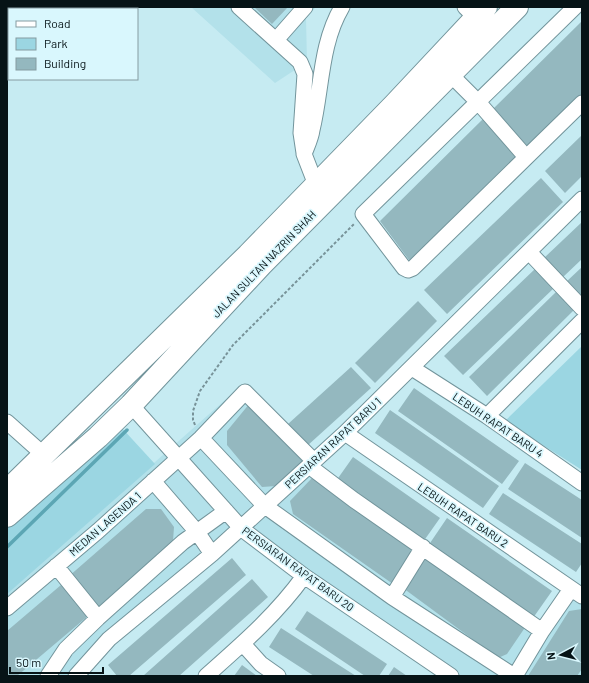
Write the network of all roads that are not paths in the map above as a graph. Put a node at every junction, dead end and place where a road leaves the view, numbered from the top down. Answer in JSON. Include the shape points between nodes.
{"nodes":[{"id":1,"x":239,"y":7,"type":"edge"},
{"id":2,"x":306,"y":7,"type":"edge"},
{"id":3,"x":342,"y":7,"type":"edge"},
{"id":4,"x":517,"y":7,"type":"edge"},
{"id":5,"x":575,"y":7,"type":"edge"},
{"id":6,"x":476,"y":11,"type":"edge"},
{"id":7,"x":276,"y":40,"type":"junction"},
{"id":8,"x":450,"y":74,"type":"junction"},
{"id":9,"x":478,"y":102,"type":"junction"},
{"id":10,"x":582,"y":103,"type":"edge"},
{"id":11,"x":304,"y":154,"type":"junction"},
{"id":12,"x":526,"y":157,"type":"junction"},
{"id":13,"x":316,"y":185,"type":"junction"},
{"id":14,"x":582,"y":200,"type":"edge"},
{"id":15,"x":528,"y":252,"type":"junction"},
{"id":16,"x":582,"y":308,"type":"edge"},
{"id":17,"x":582,"y":321,"type":"edge"},
{"id":18,"x":149,"y":352,"type":"junction"},
{"id":19,"x":412,"y":368,"type":"junction"},
{"id":20,"x":131,"y":405,"type":"junction"},
{"id":21,"x":487,"y":416,"type":"junction"},
{"id":22,"x":78,"y":422,"type":"junction"},
{"id":23,"x":7,"y":423,"type":"edge"},
{"id":24,"x":345,"y":433,"type":"junction"},
{"id":25,"x":201,"y":438,"type":"junction"},
{"id":26,"x":44,"y":455,"type":"junction"},
{"id":27,"x":179,"y":458,"type":"junction"},
{"id":28,"x":312,"y":463,"type":"junction"},
{"id":29,"x":153,"y":481,"type":"junction"},
{"id":30,"x":582,"y":483,"type":"edge"},
{"id":31,"x":7,"y":491,"type":"edge"},
{"id":32,"x":265,"y":506,"type":"junction"},
{"id":33,"x":226,"y":511,"type":"junction"},
{"id":34,"x":7,"y":516,"type":"edge"},
{"id":35,"x":240,"y":527,"type":"junction"},
{"id":36,"x":197,"y":532,"type":"junction"},
{"id":37,"x":423,"y":547,"type":"junction"},
{"id":38,"x":212,"y":554,"type":"junction"},
{"id":39,"x":56,"y":566,"type":"junction"},
{"id":40,"x":304,"y":576,"type":"junction"},
{"id":41,"x":577,"y":592,"type":"edge"},
{"id":42,"x":392,"y":597,"type":"junction"},
{"id":43,"x":7,"y":608,"type":"edge"},
{"id":44,"x":98,"y":618,"type":"junction"},
{"id":45,"x":542,"y":630,"type":"junction"},
{"id":46,"x":243,"y":644,"type":"junction"},
{"id":47,"x":48,"y":676,"type":"edge"},
{"id":48,"x":76,"y":676,"type":"edge"},
{"id":49,"x":206,"y":676,"type":"edge"},
{"id":50,"x":278,"y":676,"type":"edge"},
{"id":51,"x":451,"y":676,"type":"edge"},
{"id":52,"x":514,"y":676,"type":"edge"}],
"edges":[{"from":1,"to":7,"type":"street"},
{"from":2,"to":7,"type":"street"},
{"from":3,"to":11,"type":"street","via":[[333,23],[323,60],[312,131]]},
{"from":4,"to":8,"type":"highway","name":"JALAN SULTAN NAZRIN SHAH"},
{"from":5,"to":9,"type":"street"},
{"from":6,"to":13,"type":"highway","name":"JALAN SULTAN NAZRIN SHAH"},
{"from":7,"to":11,"type":"street","via":[[300,62],[305,74],[301,133]]},
{"from":8,"to":9,"type":"street"},
{"from":8,"to":20,"type":"highway","name":"JALAN SULTAN NAZRIN SHAH","via":[[261,265]]},
{"from":9,"to":12,"type":"street"},
{"from":9,"to":12,"type":"street","via":[[363,214],[404,268],[413,268]]},
{"from":10,"to":12,"type":"street"},
{"from":11,"to":13,"type":"street"},
{"from":13,"to":18,"type":"highway","name":"JALAN SULTAN NAZRIN SHAH"},
{"from":14,"to":15,"type":"street","name":"PERSIARAN RAPAT BARU 1"},
{"from":15,"to":16,"type":"street"},
{"from":15,"to":19,"type":"street","name":"PERSIARAN RAPAT BARU 1"},
{"from":17,"to":21,"type":"street"},
{"from":18,"to":20,"type":"highway","via":[[133,383],[129,396]]},
{"from":18,"to":22,"type":"highway","name":"JALAN SULTAN NAZRIN SHAH"},
{"from":19,"to":21,"type":"street","name":"LEBUH RAPAT BARU 4"},
{"from":19,"to":24,"type":"street","name":"PERSIARAN RAPAT BARU 1"},
{"from":20,"to":22,"type":"highway","via":[[104,409]]},
{"from":20,"to":27,"type":"street","name":"PERSIARAN RAPAT BARU 20"},
{"from":20,"to":34,"type":"highway","name":"JALAN SULTAN NAZRIN SHAH","via":[[98,438]]},
{"from":21,"to":30,"type":"street","name":"LEBUH RAPAT BARU 4"},
{"from":22,"to":26,"type":"highway","name":"JALAN SULTAN NAZRIN SHAH"},
{"from":23,"to":26,"type":"street"},
{"from":24,"to":28,"type":"street","name":"PERSIARAN RAPAT BARU 1"},
{"from":24,"to":41,"type":"street","name":"LEBUH RAPAT BARU 2"},
{"from":25,"to":27,"type":"street","name":"MEDAN LAGENDA 1"},
{"from":25,"to":28,"type":"street","name":"MEDAN LAGENDA 1","via":[[245,392]]},
{"from":25,"to":32,"type":"street"},
{"from":26,"to":31,"type":"highway","name":"JALAN SULTAN NAZRIN SHAH"},
{"from":27,"to":29,"type":"street","name":"MEDAN LAGENDA 1"},
{"from":27,"to":33,"type":"street","name":"PERSIARAN RAPAT BARU 20"},
{"from":28,"to":32,"type":"street","name":"PERSIARAN RAPAT BARU 1"},
{"from":28,"to":37,"type":"street","via":[[354,500]]},
{"from":29,"to":36,"type":"street"},
{"from":29,"to":39,"type":"street","name":"MEDAN LAGENDA 1"},
{"from":32,"to":35,"type":"street","name":"PERSIARAN RAPAT BARU 1"},
{"from":32,"to":42,"type":"street"},
{"from":33,"to":35,"type":"street","name":"PERSIARAN RAPAT BARU 20"},
{"from":33,"to":36,"type":"street"},
{"from":35,"to":38,"type":"street","name":"PERSIARAN RAPAT BARU 1"},
{"from":35,"to":40,"type":"street","name":"PERSIARAN RAPAT BARU 20"},
{"from":36,"to":38,"type":"street"},
{"from":36,"to":44,"type":"street"},
{"from":37,"to":42,"type":"street"},
{"from":37,"to":45,"type":"street"},
{"from":38,"to":48,"type":"street","name":"PERSIARAN RAPAT BARU 1","via":[[109,639]]},
{"from":39,"to":43,"type":"street","name":"MEDAN LAGENDA 1"},
{"from":39,"to":44,"type":"street"},
{"from":40,"to":46,"type":"street","via":[[288,598]]},
{"from":40,"to":51,"type":"street","name":"PERSIARAN RAPAT BARU 20"},
{"from":41,"to":45,"type":"street"},
{"from":42,"to":52,"type":"street"},
{"from":44,"to":47,"type":"street","via":[[66,649]]},
{"from":45,"to":52,"type":"street"},
{"from":46,"to":49,"type":"street"},
{"from":46,"to":50,"type":"street","via":[[261,664]]}]}
